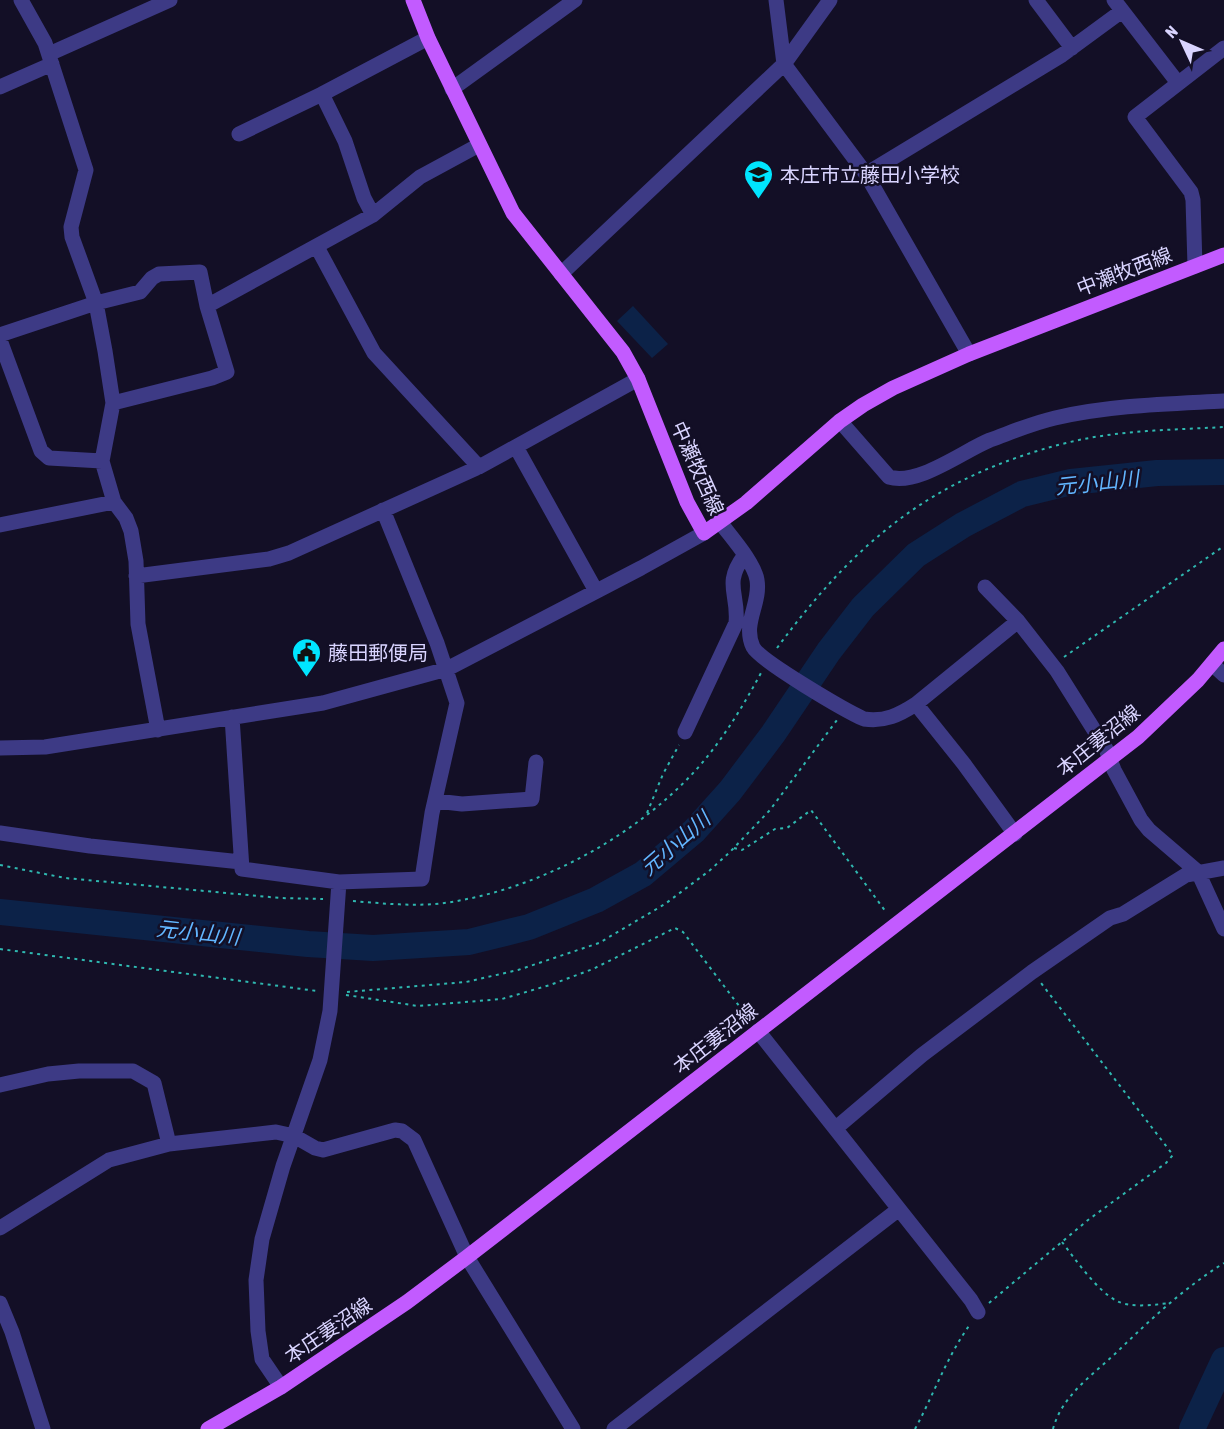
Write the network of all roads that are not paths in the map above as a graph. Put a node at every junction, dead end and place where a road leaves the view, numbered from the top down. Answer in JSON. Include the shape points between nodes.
{"nodes":[{"id":1,"x":21,"y":0,"type":"edge"},
{"id":2,"x":170,"y":0,"type":"edge"},
{"id":3,"x":412,"y":0,"type":"edge"},
{"id":4,"x":575,"y":0,"type":"edge"},
{"id":5,"x":776,"y":0,"type":"edge"},
{"id":6,"x":830,"y":0,"type":"edge"},
{"id":7,"x":1036,"y":0,"type":"edge"},
{"id":8,"x":1118,"y":5,"type":"edge"},
{"id":9,"x":428,"y":38,"type":"junction"},
{"id":10,"x":1072,"y":48,"type":"junction"},
{"id":11,"x":1224,"y":48,"type":"edge"},
{"id":12,"x":50,"y":59,"type":"junction"},
{"id":13,"x":784,"y":64,"type":"junction"},
{"id":14,"x":1178,"y":83,"type":"junction"},
{"id":15,"x":0,"y":87,"type":"edge"},
{"id":16,"x":452,"y":89,"type":"junction"},
{"id":17,"x":322,"y":94,"type":"junction"},
{"id":18,"x":238,"y":134,"type":"dead end"},
{"id":19,"x":479,"y":145,"type":"junction"},
{"id":20,"x":866,"y":174,"type":"junction"},
{"id":21,"x":373,"y":215,"type":"junction"},
{"id":22,"x":317,"y":247,"type":"junction"},
{"id":23,"x":1224,"y":255,"type":"edge"},
{"id":24,"x":1195,"y":266,"type":"junction"},
{"id":25,"x":561,"y":274,"type":"junction"},
{"id":26,"x":96,"y":303,"type":"junction"},
{"id":27,"x":207,"y":306,"type":"junction"},
{"id":28,"x":0,"y":335,"type":"edge"},
{"id":29,"x":0,"y":340,"type":"edge"},
{"id":30,"x":969,"y":354,"type":"junction"},
{"id":31,"x":638,"y":379,"type":"junction"},
{"id":32,"x":1224,"y":401,"type":"edge"},
{"id":33,"x":113,"y":404,"type":"junction"},
{"id":34,"x":840,"y":421,"type":"junction"},
{"id":35,"x":516,"y":447,"type":"junction"},
{"id":36,"x":102,"y":461,"type":"junction"},
{"id":37,"x":479,"y":467,"type":"junction"},
{"id":38,"x":114,"y":502,"type":"junction"},
{"id":39,"x":383,"y":510,"type":"junction"},
{"id":40,"x":720,"y":522,"type":"junction"},
{"id":41,"x":0,"y":525,"type":"edge"},
{"id":42,"x":704,"y":533,"type":"junction"},
{"id":43,"x":744,"y":556,"type":"junction"},
{"id":44,"x":136,"y":576,"type":"junction"},
{"id":45,"x":985,"y":587,"type":"dead end"},
{"id":46,"x":596,"y":591,"type":"junction"},
{"id":47,"x":1018,"y":621,"type":"junction"},
{"id":48,"x":1224,"y":649,"type":"edge"},
{"id":49,"x":1212,"y":664,"type":"junction"},
{"id":50,"x":447,"y":669,"type":"junction"},
{"id":51,"x":1224,"y":675,"type":"edge"},
{"id":52,"x":916,"y":704,"type":"junction"},
{"id":53,"x":232,"y":717,"type":"junction"},
{"id":54,"x":158,"y":730,"type":"junction"},
{"id":55,"x":685,"y":732,"type":"road end"},
{"id":56,"x":0,"y":748,"type":"edge"},
{"id":57,"x":1110,"y":759,"type":"junction"},
{"id":58,"x":536,"y":762,"type":"dead end"},
{"id":59,"x":436,"y":801,"type":"junction"},
{"id":60,"x":0,"y":833,"type":"edge"},
{"id":61,"x":1015,"y":834,"type":"junction"},
{"id":62,"x":241,"y":862,"type":"junction"},
{"id":63,"x":1224,"y":868,"type":"edge"},
{"id":64,"x":1198,"y":872,"type":"junction"},
{"id":65,"x":339,"y":882,"type":"junction"},
{"id":66,"x":1224,"y":929,"type":"edge"},
{"id":67,"x":758,"y":1030,"type":"junction"},
{"id":68,"x":0,"y":1084,"type":"edge"},
{"id":69,"x":836,"y":1128,"type":"junction"},
{"id":70,"x":294,"y":1136,"type":"junction"},
{"id":71,"x":169,"y":1144,"type":"junction"},
{"id":72,"x":898,"y":1209,"type":"junction"},
{"id":73,"x":0,"y":1228,"type":"edge"},
{"id":74,"x":467,"y":1257,"type":"junction"},
{"id":75,"x":0,"y":1303,"type":"edge"},
{"id":76,"x":978,"y":1312,"type":"road end"},
{"id":77,"x":281,"y":1387,"type":"junction"},
{"id":78,"x":43,"y":1429,"type":"edge"},
{"id":79,"x":207,"y":1429,"type":"edge"},
{"id":80,"x":573,"y":1429,"type":"edge"},
{"id":81,"x":614,"y":1429,"type":"edge"}],
"edges":[{"from":1,"to":12,"type":"street"},
{"from":2,"to":12,"type":"street"},
{"from":3,"to":9,"type":"main road","name":"中瀬牧西線"},
{"from":4,"to":16,"type":"street"},
{"from":5,"to":13,"type":"street"},
{"from":6,"to":13,"type":"street"},
{"from":7,"to":10,"type":"street"},
{"from":8,"to":10,"type":"street"},
{"from":8,"to":14,"type":"street"},
{"from":9,"to":16,"type":"main road","name":"中瀬牧西線"},
{"from":9,"to":17,"type":"street"},
{"from":10,"to":20,"type":"street"},
{"from":11,"to":14,"type":"street"},
{"from":12,"to":15,"type":"street"},
{"from":12,"to":26,"type":"street","via":[[86,170],[71,227]]},
{"from":13,"to":20,"type":"street"},
{"from":13,"to":25,"type":"street"},
{"from":14,"to":24,"type":"street","via":[[1135,117],[1191,192]]},
{"from":16,"to":19,"type":"main road","name":"中瀬牧西線"},
{"from":17,"to":18,"type":"street"},
{"from":17,"to":21,"type":"street"},
{"from":19,"to":21,"type":"street","via":[[420,177]]},
{"from":19,"to":25,"type":"main road","name":"中瀬牧西線","via":[[513,213]]},
{"from":20,"to":30,"type":"street"},
{"from":21,"to":22,"type":"street"},
{"from":22,"to":27,"type":"street"},
{"from":22,"to":37,"type":"street","via":[[374,352]]},
{"from":23,"to":24,"type":"main road","name":"中瀬牧西線"},
{"from":24,"to":30,"type":"main road","name":"中瀬牧西線"},
{"from":25,"to":31,"type":"main road","name":"中瀬牧西線","via":[[622,352]]},
{"from":26,"to":27,"type":"street","via":[[140,292],[159,274],[200,272]]},
{"from":26,"to":28,"type":"street"},
{"from":26,"to":33,"type":"street"},
{"from":27,"to":33,"type":"street","via":[[227,372]]},
{"from":29,"to":36,"type":"street","via":[[40,452],[49,458]]},
{"from":30,"to":34,"type":"main road","name":"中瀬牧西線","via":[[910,380]]},
{"from":31,"to":35,"type":"street"},
{"from":31,"to":42,"type":"main road","name":"中瀬牧西線","via":[[687,502]]},
{"from":32,"to":34,"type":"street","via":[[1135,406],[1055,418],[985,442],[928,471],[899,480],[889,477]]},
{"from":33,"to":36,"type":"street"},
{"from":34,"to":40,"type":"main road","name":"中瀬牧西線"},
{"from":35,"to":37,"type":"street"},
{"from":35,"to":46,"type":"street"},
{"from":36,"to":38,"type":"street"},
{"from":37,"to":39,"type":"street"},
{"from":38,"to":41,"type":"street"},
{"from":38,"to":44,"type":"street","via":[[131,531]]},
{"from":39,"to":44,"type":"street","via":[[269,559]]},
{"from":39,"to":50,"type":"street"},
{"from":40,"to":42,"type":"main road","name":"中瀬牧西線"},
{"from":40,"to":43,"type":"street"},
{"from":42,"to":46,"type":"street"},
{"from":43,"to":52,"type":"street","via":[[757,579],[757,597],[748,626],[753,648],[864,719],[875,721],[899,715]]},
{"from":43,"to":55,"type":"street","via":[[732,579],[736,624]]},
{"from":44,"to":54,"type":"street","via":[[138,624]]},
{"from":45,"to":47,"type":"street"},
{"from":46,"to":50,"type":"street"},
{"from":47,"to":52,"type":"street"},
{"from":47,"to":57,"type":"street","via":[[1093,726]]},
{"from":48,"to":49,"type":"main road","name":"本庄妻沼線"},
{"from":49,"to":51,"type":"street"},
{"from":49,"to":57,"type":"main road","name":"本庄妻沼線","via":[[1162,715]]},
{"from":50,"to":53,"type":"street","via":[[322,703]]},
{"from":50,"to":59,"type":"street","via":[[457,703]]},
{"from":52,"to":61,"type":"street"},
{"from":53,"to":54,"type":"street"},
{"from":53,"to":62,"type":"street"},
{"from":54,"to":56,"type":"street","via":[[45,747]]},
{"from":57,"to":61,"type":"main road","name":"本庄妻沼線"},
{"from":57,"to":64,"type":"street","via":[[1129,800],[1149,830]]},
{"from":58,"to":59,"type":"street","via":[[532,799],[462,804]]},
{"from":59,"to":65,"type":"street","via":[[422,879]]},
{"from":60,"to":62,"type":"street"},
{"from":61,"to":67,"type":"main road","name":"本庄妻沼線"},
{"from":62,"to":65,"type":"street","via":[[242,869]]},
{"from":63,"to":64,"type":"street"},
{"from":64,"to":66,"type":"street"},
{"from":64,"to":69,"type":"street","via":[[1110,918],[1032,972],[922,1055]]},
{"from":65,"to":70,"type":"street","via":[[333,989],[320,1060]]},
{"from":67,"to":69,"type":"street"},
{"from":67,"to":74,"type":"main road","name":"本庄妻沼線"},
{"from":68,"to":71,"type":"street","via":[[48,1074],[133,1071],[154,1083]]},
{"from":69,"to":72,"type":"street"},
{"from":70,"to":71,"type":"street","via":[[276,1132]]},
{"from":70,"to":74,"type":"street","via":[[324,1150],[395,1130],[407,1134],[414,1140]]},
{"from":70,"to":77,"type":"street","via":[[262,1239],[255,1280],[262,1359]]},
{"from":71,"to":73,"type":"street","via":[[109,1160]]},
{"from":72,"to":76,"type":"street"},
{"from":72,"to":81,"type":"street"},
{"from":74,"to":77,"type":"main road","name":"本庄妻沼線"},
{"from":74,"to":80,"type":"street"},
{"from":75,"to":78,"type":"street"},
{"from":77,"to":79,"type":"main road","name":"本庄妻沼線"}]}
